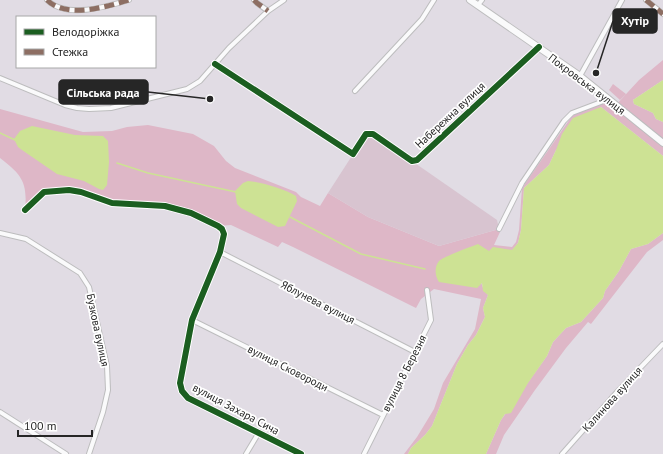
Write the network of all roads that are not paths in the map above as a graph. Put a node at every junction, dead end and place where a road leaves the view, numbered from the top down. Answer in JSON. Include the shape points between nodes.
{"nodes":[{"id":1,"x":47,"y":0,"type":"edge"},
{"id":2,"x":129,"y":0,"type":"edge"},
{"id":3,"x":254,"y":0,"type":"edge"},
{"id":4,"x":284,"y":0,"type":"edge"},
{"id":5,"x":434,"y":0,"type":"edge"},
{"id":6,"x":470,"y":0,"type":"edge"},
{"id":7,"x":622,"y":0,"type":"edge"},
{"id":8,"x":646,"y":0,"type":"edge"},
{"id":9,"x":480,"y":2,"type":"edge"},
{"id":10,"x":268,"y":11,"type":"junction"},
{"id":11,"x":663,"y":14,"type":"edge"},
{"id":12,"x":539,"y":47,"type":"junction"},
{"id":13,"x":216,"y":64,"type":"junction"},
{"id":14,"x":580,"y":76,"type":"junction"},
{"id":15,"x":0,"y":78,"type":"edge"},
{"id":16,"x":354,"y":91,"type":"dead end"},
{"id":17,"x":609,"y":99,"type":"junction"},
{"id":18,"x":663,"y":143,"type":"edge"},
{"id":19,"x":25,"y":210,"type":"dead end"},
{"id":20,"x":500,"y":229,"type":"dead end"},
{"id":21,"x":0,"y":233,"type":"edge"},
{"id":22,"x":220,"y":252,"type":"junction"},
{"id":23,"x":427,"y":290,"type":"dead end"},
{"id":24,"x":192,"y":320,"type":"junction"},
{"id":25,"x":663,"y":344,"type":"edge"},
{"id":26,"x":415,"y":352,"type":"junction"},
{"id":27,"x":0,"y":412,"type":"edge"},
{"id":28,"x":383,"y":415,"type":"junction"},
{"id":29,"x":258,"y":434,"type":"junction"},
{"id":30,"x":66,"y":454,"type":"edge"},
{"id":31,"x":89,"y":454,"type":"edge"},
{"id":32,"x":246,"y":454,"type":"edge"},
{"id":33,"x":301,"y":454,"type":"edge"},
{"id":34,"x":364,"y":454,"type":"edge"},
{"id":35,"x":562,"y":454,"type":"edge"}],
"edges":[{"from":1,"to":2,"type":"street","via":[[63,8],[81,10],[101,8]]},
{"from":3,"to":10,"type":"street"},
{"from":4,"to":10,"type":"street"},
{"from":5,"to":16,"type":"street","via":[[422,19]]},
{"from":6,"to":9,"type":"street","name":"Покровська вулиця"},
{"from":7,"to":14,"type":"street"},
{"from":8,"to":11,"type":"street"},
{"from":9,"to":12,"type":"street","name":"Покровська вулиця"},
{"from":10,"to":13,"type":"street","via":[[228,48]]},
{"from":12,"to":13,"type":"street","name":"Набережна вулиця","via":[[417,160],[412,161],[373,134],[366,134],[353,154]]},
{"from":12,"to":14,"type":"street","name":"Покровська вулиця"},
{"from":13,"to":15,"type":"street","via":[[200,81],[187,89],[111,108],[89,110],[65,104]]},
{"from":14,"to":17,"type":"street","name":"Покровська вулиця"},
{"from":17,"to":18,"type":"street","name":"Покровська вулиця"},
{"from":17,"to":20,"type":"street","via":[[572,113],[564,121],[522,183]]},
{"from":19,"to":22,"type":"street","name":"вулиця Захара Сича","via":[[44,192],[69,190],[112,202],[165,206],[191,213],[222,229],[224,234]]},
{"from":21,"to":31,"type":"street","name":"Бузкова вулиця","via":[[26,239],[80,273],[89,286],[107,366],[108,390]]},
{"from":22,"to":24,"type":"street","name":"вулиця Захара Сича"},
{"from":22,"to":26,"type":"street","name":"Яблунева вулиця"},
{"from":23,"to":26,"type":"street","name":"вулиця 8 Березня","via":[[431,320]]},
{"from":24,"to":28,"type":"street","name":"вулиця Сковороди"},
{"from":24,"to":29,"type":"street","name":"вулиця Захара Сича","via":[[180,383],[182,391],[188,398]]},
{"from":25,"to":35,"type":"street","name":"Калинова вулиця"},
{"from":26,"to":28,"type":"street","name":"вулиця 8 Березня"},
{"from":27,"to":30,"type":"street"},
{"from":28,"to":34,"type":"street","name":"вулиця 8 Березня"},
{"from":29,"to":32,"type":"street","name":"вулиця Захара Сича"},
{"from":29,"to":33,"type":"street","name":"вулиця Захара Сича"}]}
